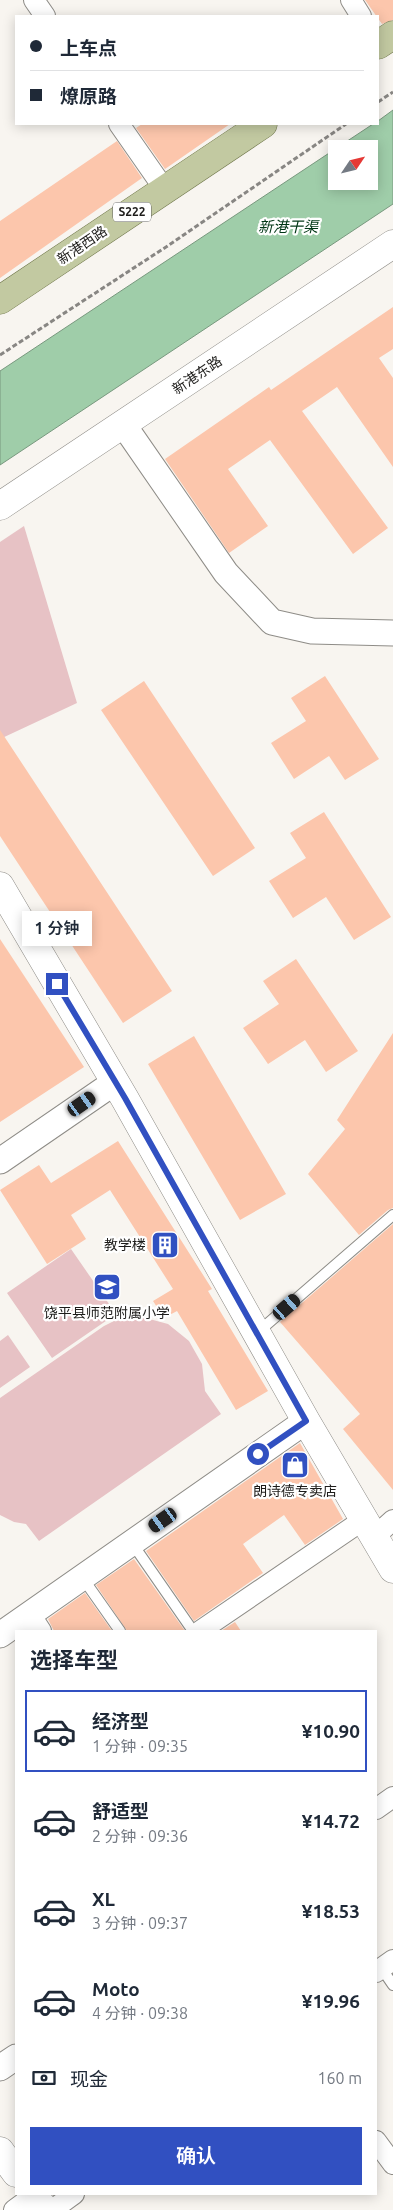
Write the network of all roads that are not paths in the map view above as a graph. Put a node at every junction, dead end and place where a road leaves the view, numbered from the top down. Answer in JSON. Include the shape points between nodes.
{"nodes":[{"id":1,"x":34,"y":0,"type":"edge"},
{"id":2,"x":350,"y":0,"type":"edge"},
{"id":3,"x":44,"y":15,"type":"edge"},
{"id":4,"x":361,"y":15,"type":"edge"},
{"id":5,"x":120,"y":125,"type":"edge"},
{"id":6,"x":262,"y":125,"type":"edge"},
{"id":7,"x":165,"y":190,"type":"junction"},
{"id":8,"x":393,"y":244,"type":"edge"},
{"id":9,"x":0,"y":300,"type":"edge"},
{"id":10,"x":123,"y":424,"type":"junction"},
{"id":11,"x":0,"y":506,"type":"edge"},
{"id":12,"x":393,"y":633,"type":"edge"},
{"id":13,"x":0,"y":886,"type":"edge"},
{"id":14,"x":115,"y":1082,"type":"junction"},
{"id":15,"x":0,"y":1161,"type":"edge"},
{"id":16,"x":393,"y":1215,"type":"edge"},
{"id":17,"x":257,"y":1333,"type":"junction"},
{"id":18,"x":306,"y":1421,"type":"junction"},
{"id":19,"x":377,"y":1525,"type":"edge"},
{"id":20,"x":131,"y":1542,"type":"junction"},
{"id":21,"x":393,"y":1569,"type":"edge"},
{"id":22,"x":82,"y":1577,"type":"junction"},
{"id":23,"x":36,"y":1623,"type":"edge"},
{"id":24,"x":119,"y":1630,"type":"edge"},
{"id":25,"x":192,"y":1630,"type":"edge"},
{"id":26,"x":202,"y":1630,"type":"edge"},
{"id":27,"x":0,"y":1635,"type":"edge"},
{"id":28,"x":382,"y":1965,"type":"edge"},
{"id":29,"x":393,"y":1985,"type":"edge"},
{"id":30,"x":15,"y":2058,"type":"edge"},
{"id":31,"x":0,"y":2068,"type":"edge"},
{"id":32,"x":377,"y":2142,"type":"edge"},
{"id":33,"x":0,"y":2151,"type":"edge"},
{"id":34,"x":393,"y":2164,"type":"edge"},
{"id":35,"x":15,"y":2172,"type":"edge"},
{"id":36,"x":70,"y":2195,"type":"edge"},
{"id":37,"x":35,"y":2204,"type":"edge"}],
"edges":[{"from":1,"to":3,"type":"street"},
{"from":2,"to":4,"type":"street"},
{"from":5,"to":7,"type":"street"},
{"from":6,"to":7,"type":"main road","name":"新港西路","number":"S222"},
{"from":7,"to":9,"type":"main road","name":"新港西路","number":"S222"},
{"from":8,"to":10,"type":"main road","name":"新港东路"},
{"from":10,"to":11,"type":"main road","name":"新港东路"},
{"from":10,"to":12,"type":"street","via":[[226,573],[272,622],[312,631]]},
{"from":13,"to":14,"type":"main road"},
{"from":14,"to":15,"type":"street"},
{"from":14,"to":17,"type":"main road"},
{"from":16,"to":17,"type":"lane"},
{"from":17,"to":18,"type":"main road"},
{"from":18,"to":19,"type":"main road"},
{"from":18,"to":20,"type":"street"},
{"from":19,"to":21,"type":"main road"},
{"from":19,"to":26,"type":"street"},
{"from":20,"to":22,"type":"street"},
{"from":20,"to":25,"type":"lane"},
{"from":22,"to":23,"type":"street"},
{"from":22,"to":24,"type":"lane"},
{"from":23,"to":27,"type":"street"},
{"from":28,"to":29,"type":"lane"},
{"from":30,"to":31,"type":"street"},
{"from":32,"to":34,"type":"street"},
{"from":33,"to":35,"type":"main road"},
{"from":36,"to":37,"type":"street"}]}
